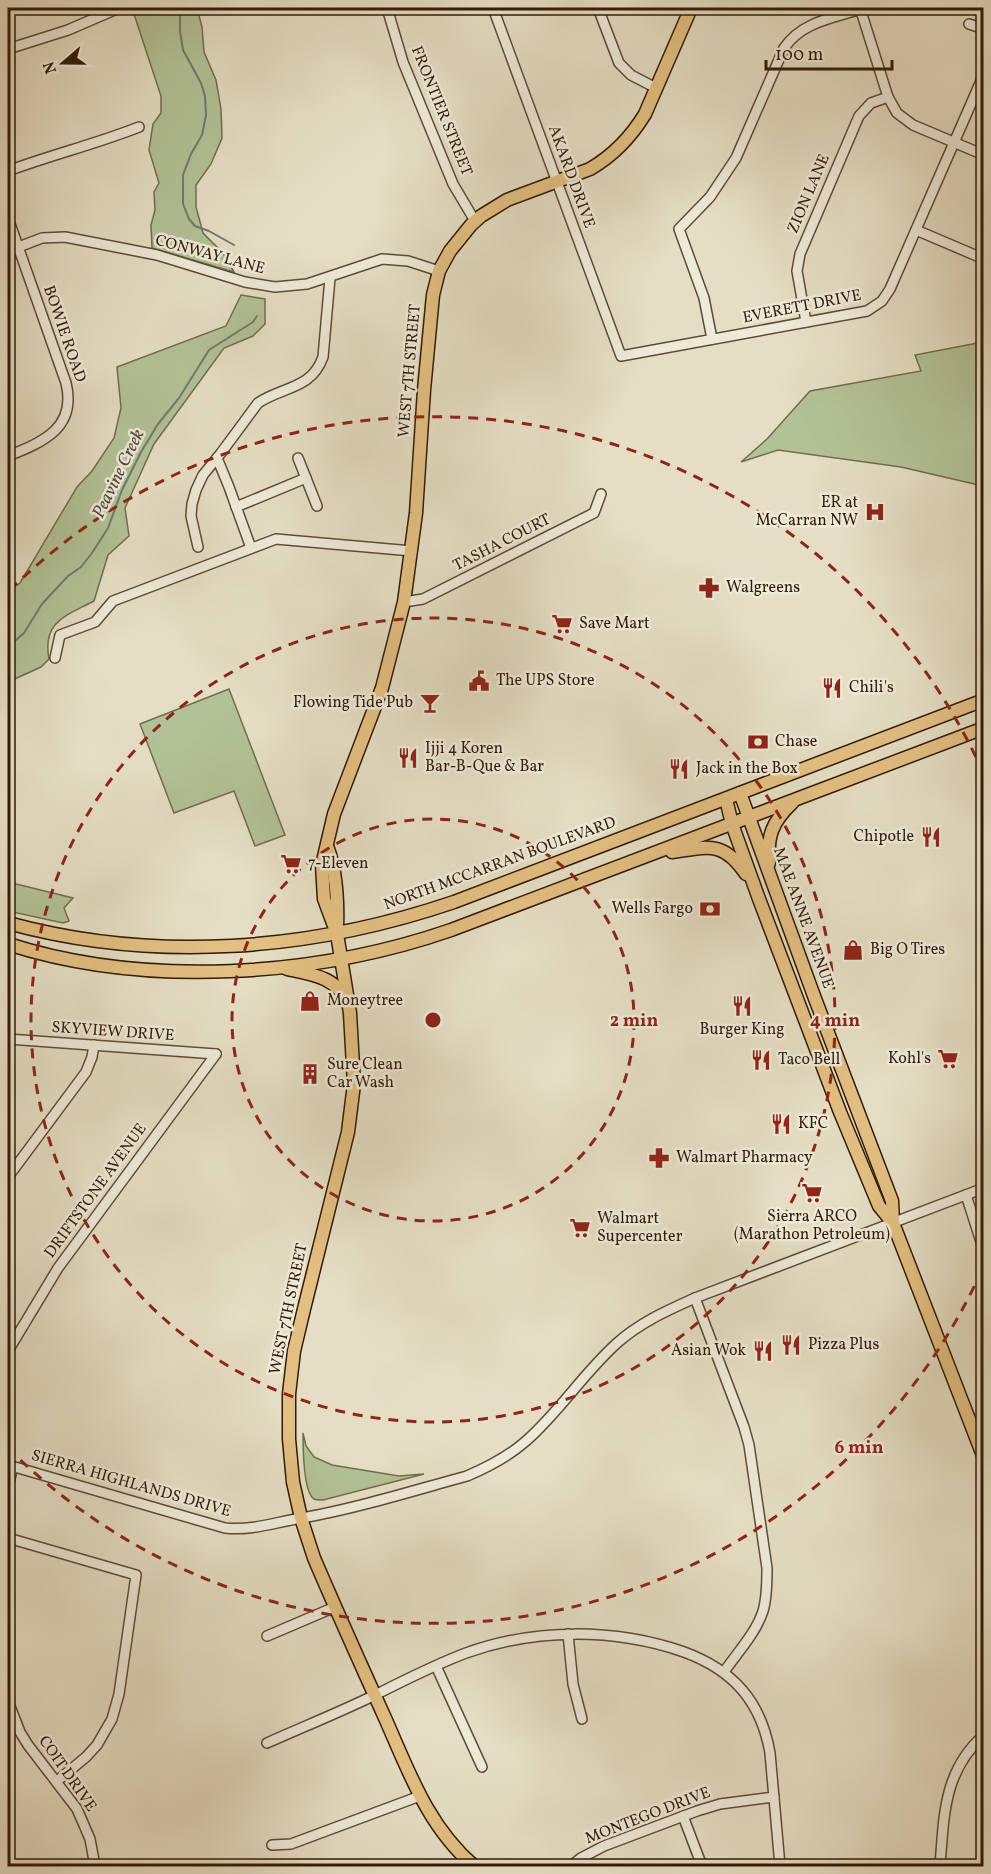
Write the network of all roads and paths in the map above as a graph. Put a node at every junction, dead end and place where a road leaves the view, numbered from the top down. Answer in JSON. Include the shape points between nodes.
{"nodes":[{"id":1,"x":119,"y":8,"type":"edge"},
{"id":2,"x":387,"y":8,"type":"edge"},
{"id":3,"x":493,"y":8,"type":"edge"},
{"id":4,"x":598,"y":8,"type":"edge"},
{"id":5,"x":692,"y":8,"type":"edge"},
{"id":6,"x":860,"y":8,"type":"edge"},
{"id":7,"x":969,"y":24,"type":"dead end"},
{"id":8,"x":984,"y":30,"type":"edge"},
{"id":9,"x":8,"y":49,"type":"edge"},
{"id":10,"x":984,"y":74,"type":"edge"},
{"id":11,"x":656,"y":88,"type":"junction"},
{"id":12,"x":888,"y":97,"type":"junction"},
{"id":13,"x":139,"y":127,"type":"dead end"},
{"id":14,"x":954,"y":142,"type":"junction"},
{"id":15,"x":984,"y":155,"type":"edge"},
{"id":16,"x":8,"y":171,"type":"edge"},
{"id":17,"x":557,"y":183,"type":"junction"},
{"id":18,"x":8,"y":218,"type":"edge"},
{"id":19,"x":475,"y":221,"type":"junction"},
{"id":20,"x":916,"y":230,"type":"junction"},
{"id":21,"x":18,"y":247,"type":"junction"},
{"id":22,"x":8,"y":251,"type":"edge"},
{"id":23,"x":984,"y":259,"type":"edge"},
{"id":24,"x":439,"y":271,"type":"junction"},
{"id":25,"x":330,"y":278,"type":"junction"},
{"id":26,"x":806,"y":322,"type":"junction"},
{"id":27,"x":712,"y":339,"type":"junction"},
{"id":28,"x":621,"y":356,"type":"joint"},
{"id":29,"x":8,"y":456,"type":"edge"},
{"id":30,"x":217,"y":458,"type":"junction"},
{"id":31,"x":298,"y":458,"type":"dead end"},
{"id":32,"x":306,"y":478,"type":"junction"},
{"id":33,"x":601,"y":495,"type":"dead end"},
{"id":34,"x":317,"y":506,"type":"dead end"},
{"id":35,"x":236,"y":507,"type":"junction"},
{"id":36,"x":198,"y":547,"type":"dead end"},
{"id":37,"x":251,"y":548,"type":"junction"},
{"id":38,"x":412,"y":551,"type":"junction"},
{"id":39,"x":404,"y":602,"type":"junction"},
{"id":40,"x":55,"y":658,"type":"dead end"},
{"id":41,"x":984,"y":700,"type":"edge"},
{"id":42,"x":984,"y":728,"type":"edge"},
{"id":43,"x":816,"y":792,"type":"junction"},
{"id":44,"x":740,"y":793,"type":"junction"},
{"id":45,"x":726,"y":799,"type":"junction"},
{"id":46,"x":748,"y":817,"type":"junction"},
{"id":47,"x":732,"y":824,"type":"junction"},
{"id":48,"x":654,"y":854,"type":"junction"},
{"id":49,"x":771,"y":879,"type":"junction"},
{"id":50,"x":759,"y":899,"type":"junction"},
{"id":51,"x":8,"y":923,"type":"edge"},
{"id":52,"x":337,"y":934,"type":"junction"},
{"id":53,"x":8,"y":944,"type":"edge"},
{"id":54,"x":342,"y":958,"type":"junction"},
{"id":55,"x":280,"y":968,"type":"junction"},
{"id":56,"x":350,"y":1013,"type":"junction"},
{"id":57,"x":8,"y":1039,"type":"edge"},
{"id":58,"x":94,"y":1045,"type":"junction"},
{"id":59,"x":216,"y":1054,"type":"joint"},
{"id":60,"x":8,"y":1177,"type":"edge"},
{"id":61,"x":984,"y":1188,"type":"edge"},
{"id":62,"x":966,"y":1195,"type":"junction"},
{"id":63,"x":893,"y":1223,"type":"junction"},
{"id":64,"x":984,"y":1251,"type":"edge"},
{"id":65,"x":694,"y":1299,"type":"junction"},
{"id":66,"x":8,"y":1350,"type":"edge"},
{"id":67,"x":984,"y":1458,"type":"edge"},
{"id":68,"x":10,"y":1466,"type":"edge"},
{"id":69,"x":8,"y":1486,"type":"edge"},
{"id":70,"x":301,"y":1518,"type":"junction"},
{"id":71,"x":8,"y":1538,"type":"edge"},
{"id":72,"x":335,"y":1607,"type":"junction"},
{"id":73,"x":568,"y":1634,"type":"junction"},
{"id":74,"x":267,"y":1636,"type":"dead end"},
{"id":75,"x":436,"y":1666,"type":"junction"},
{"id":76,"x":724,"y":1672,"type":"junction"},
{"id":77,"x":375,"y":1695,"type":"junction"},
{"id":78,"x":8,"y":1701,"type":"edge"},
{"id":79,"x":582,"y":1719,"type":"dead end"},
{"id":80,"x":984,"y":1735,"type":"edge"},
{"id":81,"x":267,"y":1743,"type":"dead end"},
{"id":82,"x":482,"y":1767,"type":"dead end"},
{"id":83,"x":57,"y":1781,"type":"junction"},
{"id":84,"x":420,"y":1796,"type":"junction"},
{"id":85,"x":774,"y":1797,"type":"junction"},
{"id":86,"x":683,"y":1816,"type":"junction"},
{"id":87,"x":272,"y":1845,"type":"dead end"},
{"id":88,"x":96,"y":1866,"type":"edge"},
{"id":89,"x":474,"y":1866,"type":"edge"},
{"id":90,"x":571,"y":1866,"type":"edge"},
{"id":91,"x":702,"y":1866,"type":"edge"},
{"id":92,"x":780,"y":1866,"type":"edge"},
{"id":93,"x":940,"y":1866,"type":"edge"}],
"edges":[{"from":1,"to":9,"type":"street"},
{"from":2,"to":19,"type":"street","name":"FRONTIER STREET","via":[[403,62],[453,184]]},
{"from":3,"to":17,"type":"street","name":"AKARD DRIVE"},
{"from":4,"to":11,"type":"street","via":[[619,63],[631,75]]},
{"from":5,"to":11,"type":"main road","name":"WEST 7TH STREET"},
{"from":6,"to":12,"type":"street"},
{"from":6,"to":27,"type":"street","via":[[808,26],[791,39],[724,179],[679,230],[704,298]]},
{"from":7,"to":8,"type":"street"},
{"from":10,"to":14,"type":"street","name":"EVERETT DRIVE"},
{"from":11,"to":17,"type":"main road","name":"WEST 7TH STREET","via":[[638,127],[622,145],[590,169]]},
{"from":12,"to":14,"type":"street","via":[[904,120]]},
{"from":12,"to":26,"type":"street","name":"ZION LANE","via":[[871,103],[859,116],[800,254],[796,271]]},
{"from":13,"to":16,"type":"street"},
{"from":14,"to":15,"type":"street"},
{"from":14,"to":20,"type":"street","name":"EVERETT DRIVE"},
{"from":17,"to":19,"type":"main road","name":"WEST 7TH STREET","via":[[507,201]]},
{"from":17,"to":28,"type":"street","name":"AKARD DRIVE"},
{"from":18,"to":21,"type":"street","name":"BOWIE ROAD"},
{"from":19,"to":24,"type":"main road","name":"WEST 7TH STREET"},
{"from":20,"to":23,"type":"street"},
{"from":20,"to":26,"type":"street","name":"EVERETT DRIVE","via":[[882,301],[867,311]]},
{"from":21,"to":22,"type":"street","name":"CONWAY LANE"},
{"from":21,"to":25,"type":"street","name":"CONWAY LANE","via":[[42,238],[65,237],[157,255],[262,286],[307,284]]},
{"from":21,"to":29,"type":"street","name":"BOWIE ROAD","via":[[69,393],[67,413],[51,435]]},
{"from":24,"to":25,"type":"street","name":"CONWAY LANE","via":[[408,261],[382,259]]},
{"from":24,"to":38,"type":"main road","name":"WEST 7TH STREET","via":[[431,314]]},
{"from":25,"to":30,"type":"street","via":[[320,367],[308,381],[258,403]]},
{"from":26,"to":27,"type":"street","name":"EVERETT DRIVE"},
{"from":27,"to":28,"type":"street","name":"EVERETT DRIVE"},
{"from":30,"to":35,"type":"street"},
{"from":30,"to":36,"type":"street","via":[[203,475],[192,504]]},
{"from":31,"to":32,"type":"street"},
{"from":32,"to":34,"type":"street"},
{"from":32,"to":35,"type":"street"},
{"from":33,"to":39,"type":"street","name":"TASHA COURT","via":[[594,513],[423,599]]},
{"from":35,"to":37,"type":"street"},
{"from":37,"to":38,"type":"street","via":[[276,539]]},
{"from":37,"to":40,"type":"street","via":[[113,601],[95,622],[60,635]]},
{"from":38,"to":39,"type":"main road","name":"WEST 7TH STREET"},
{"from":39,"to":52,"type":"main road","name":"WEST 7TH STREET","via":[[382,688],[337,804],[322,865],[324,899]]},
{"from":41,"to":44,"type":"main road","name":"NORTH MCCARRAN BOULEVARD"},
{"from":42,"to":43,"type":"main road"},
{"from":43,"to":46,"type":"main road"},
{"from":43,"to":49,"type":"main road","via":[[796,800],[774,823],[769,844]]},
{"from":44,"to":45,"type":"main road","name":"NORTH MCCARRAN BOULEVARD"},
{"from":44,"to":46,"type":"main road","name":"MAE ANNE AVENUE"},
{"from":45,"to":47,"type":"main road","name":"MAE ANNE AVENUE"},
{"from":45,"to":52,"type":"main road","name":"NORTH MCCARRAN BOULEVARD","via":[[454,902]]},
{"from":46,"to":47,"type":"main road"},
{"from":46,"to":49,"type":"main road","name":"MAE ANNE AVENUE"},
{"from":47,"to":48,"type":"main road"},
{"from":47,"to":50,"type":"main road","name":"MAE ANNE AVENUE"},
{"from":48,"to":50,"type":"main road","via":[[721,850],[738,864]]},
{"from":48,"to":54,"type":"main road","via":[[436,935]]},
{"from":49,"to":63,"type":"main road","name":"MAE ANNE AVENUE","via":[[892,1201]]},
{"from":50,"to":63,"type":"main road","name":"MAE ANNE AVENUE","via":[[840,1112],[879,1206]]},
{"from":51,"to":52,"type":"main road","name":"NORTH MCCARRAN BOULEVARD","via":[[69,938],[147,946],[254,945]]},
{"from":52,"to":54,"type":"main road","name":"WEST 7TH STREET"},
{"from":53,"to":55,"type":"main road","via":[[132,968]]},
{"from":54,"to":55,"type":"main road"},
{"from":54,"to":56,"type":"main road","name":"WEST 7TH STREET"},
{"from":55,"to":56,"type":"main road","via":[[316,976],[336,986]]},
{"from":56,"to":70,"type":"main road","name":"WEST 7TH STREET","via":[[354,1084],[351,1114],[290,1382],[290,1460]]},
{"from":57,"to":58,"type":"street","name":"SKYVIEW DRIVE"},
{"from":58,"to":59,"type":"street","name":"SKYVIEW DRIVE"},
{"from":58,"to":60,"type":"street","via":[[86,1072]]},
{"from":59,"to":66,"type":"street","name":"DRIFTSTONE AVENUE","via":[[57,1268]]},
{"from":61,"to":62,"type":"street","name":"SIERRA HIGHLANDS DRIVE"},
{"from":62,"to":63,"type":"street","name":"SIERRA HIGHLANDS DRIVE"},
{"from":62,"to":64,"type":"street"},
{"from":63,"to":65,"type":"street","name":"SIERRA HIGHLANDS DRIVE"},
{"from":63,"to":67,"type":"main road","name":"MAE ANNE AVENUE"},
{"from":65,"to":70,"type":"street","name":"SIERRA HIGHLANDS DRIVE","via":[[648,1319],[624,1337],[526,1441],[486,1468],[428,1487]]},
{"from":65,"to":76,"type":"street","via":[[749,1445],[767,1568],[763,1611]]},
{"from":68,"to":69,"type":"street"},
{"from":68,"to":70,"type":"street","name":"SIERRA HIGHLANDS DRIVE","via":[[225,1528],[251,1529]]},
{"from":70,"to":72,"type":"main road","name":"WEST 7TH STREET"},
{"from":71,"to":83,"type":"street","via":[[136,1575],[117,1704],[97,1745]]},
{"from":72,"to":74,"type":"street"},
{"from":72,"to":77,"type":"main road","name":"WEST 7TH STREET"},
{"from":73,"to":75,"type":"street","via":[[517,1639]]},
{"from":73,"to":76,"type":"street","via":[[649,1642],[697,1657]]},
{"from":73,"to":79,"type":"street","via":[[573,1684]]},
{"from":75,"to":77,"type":"street"},
{"from":75,"to":82,"type":"street"},
{"from":76,"to":85,"type":"street","via":[[746,1693],[761,1719],[769,1745]]},
{"from":77,"to":81,"type":"street"},
{"from":77,"to":84,"type":"main road","name":"WEST 7TH STREET"},
{"from":78,"to":83,"type":"street","name":"COIT DRIVE","via":[[20,1732]]},
{"from":80,"to":93,"type":"street","via":[[959,1765],[948,1792]]},
{"from":83,"to":88,"type":"street","name":"COIT DRIVE","via":[[85,1823]]},
{"from":84,"to":87,"type":"street","via":[[291,1844]]},
{"from":84,"to":89,"type":"main road","name":"WEST 7TH STREET","via":[[444,1836]]},
{"from":85,"to":86,"type":"street","name":"MONTEGO DRIVE","via":[[720,1804]]},
{"from":85,"to":92,"type":"street"},
{"from":86,"to":90,"type":"street","name":"MONTEGO DRIVE","via":[[599,1849]]},
{"from":86,"to":91,"type":"street"}]}
